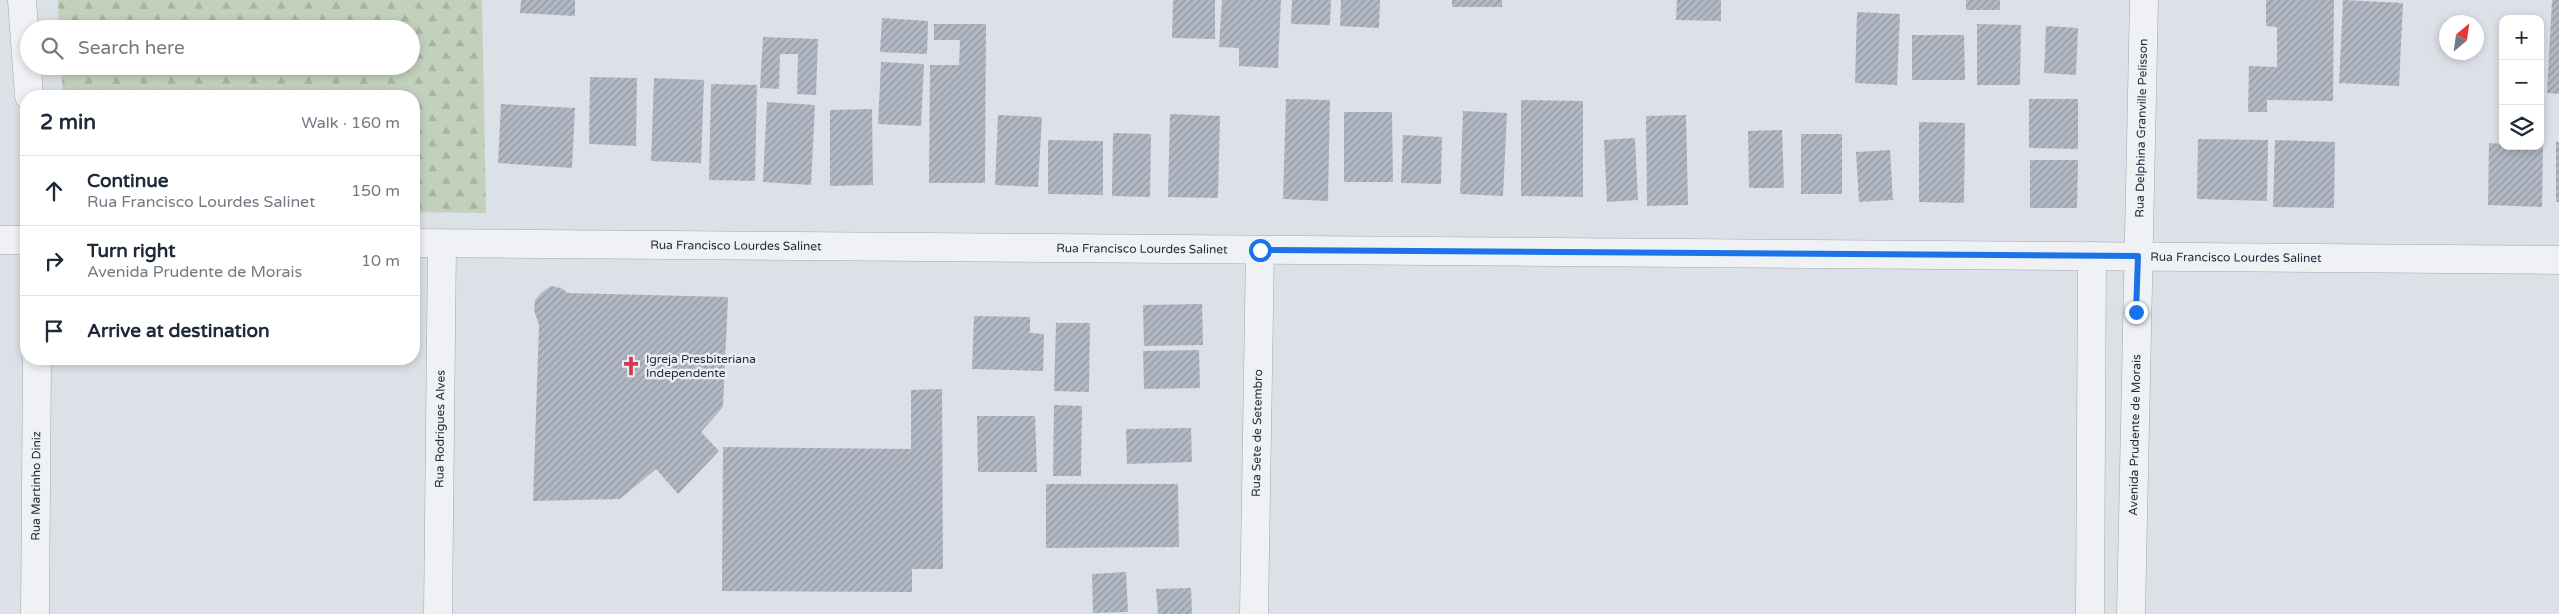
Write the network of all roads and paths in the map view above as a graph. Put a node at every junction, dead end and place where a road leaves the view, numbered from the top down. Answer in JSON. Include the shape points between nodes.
{"nodes":[{"id":1,"x":22,"y":0,"type":"edge"},
{"id":2,"x":2144,"y":0,"type":"edge"},
{"id":3,"x":23,"y":20,"type":"edge"},
{"id":4,"x":27,"y":75,"type":"edge"},
{"id":5,"x":29,"y":90,"type":"edge"},
{"id":6,"x":0,"y":240,"type":"edge"},
{"id":7,"x":20,"y":240,"type":"edge"},
{"id":8,"x":420,"y":243,"type":"edge"},
{"id":9,"x":442,"y":244,"type":"junction"},
{"id":10,"x":1260,"y":250,"type":"junction"},
{"id":11,"x":2092,"y":256,"type":"junction"},
{"id":12,"x":2138,"y":256,"type":"junction"},
{"id":13,"x":2559,"y":260,"type":"edge"},
{"id":14,"x":38,"y":365,"type":"edge"},
{"id":15,"x":35,"y":614,"type":"edge"},
{"id":16,"x":438,"y":614,"type":"edge"},
{"id":17,"x":1254,"y":614,"type":"edge"},
{"id":18,"x":2090,"y":614,"type":"edge"},
{"id":19,"x":2131,"y":614,"type":"edge"}],
"edges":[{"from":1,"to":3,"type":"street"},
{"from":2,"to":12,"type":"street","name":"Rua Delphina Granville Pelisson"},
{"from":4,"to":5,"type":"street"},
{"from":6,"to":7,"type":"street"},
{"from":8,"to":9,"type":"street","name":"Rua Francisco Lourdes Salinet"},
{"from":9,"to":10,"type":"street","name":"Rua Francisco Lourdes Salinet"},
{"from":9,"to":16,"type":"street","name":"Rua Rodrigues Alves"},
{"from":10,"to":11,"type":"street","name":"Rua Francisco Lourdes Salinet"},
{"from":10,"to":17,"type":"street","name":"Rua Sete de Setembro"},
{"from":11,"to":12,"type":"street","name":"Rua Francisco Lourdes Salinet"},
{"from":11,"to":18,"type":"street"},
{"from":12,"to":13,"type":"street","name":"Rua Francisco Lourdes Salinet"},
{"from":12,"to":19,"type":"street","name":"Avenida Prudente de Morais"},
{"from":14,"to":15,"type":"street","name":"Rua Martinho Diniz"}]}
